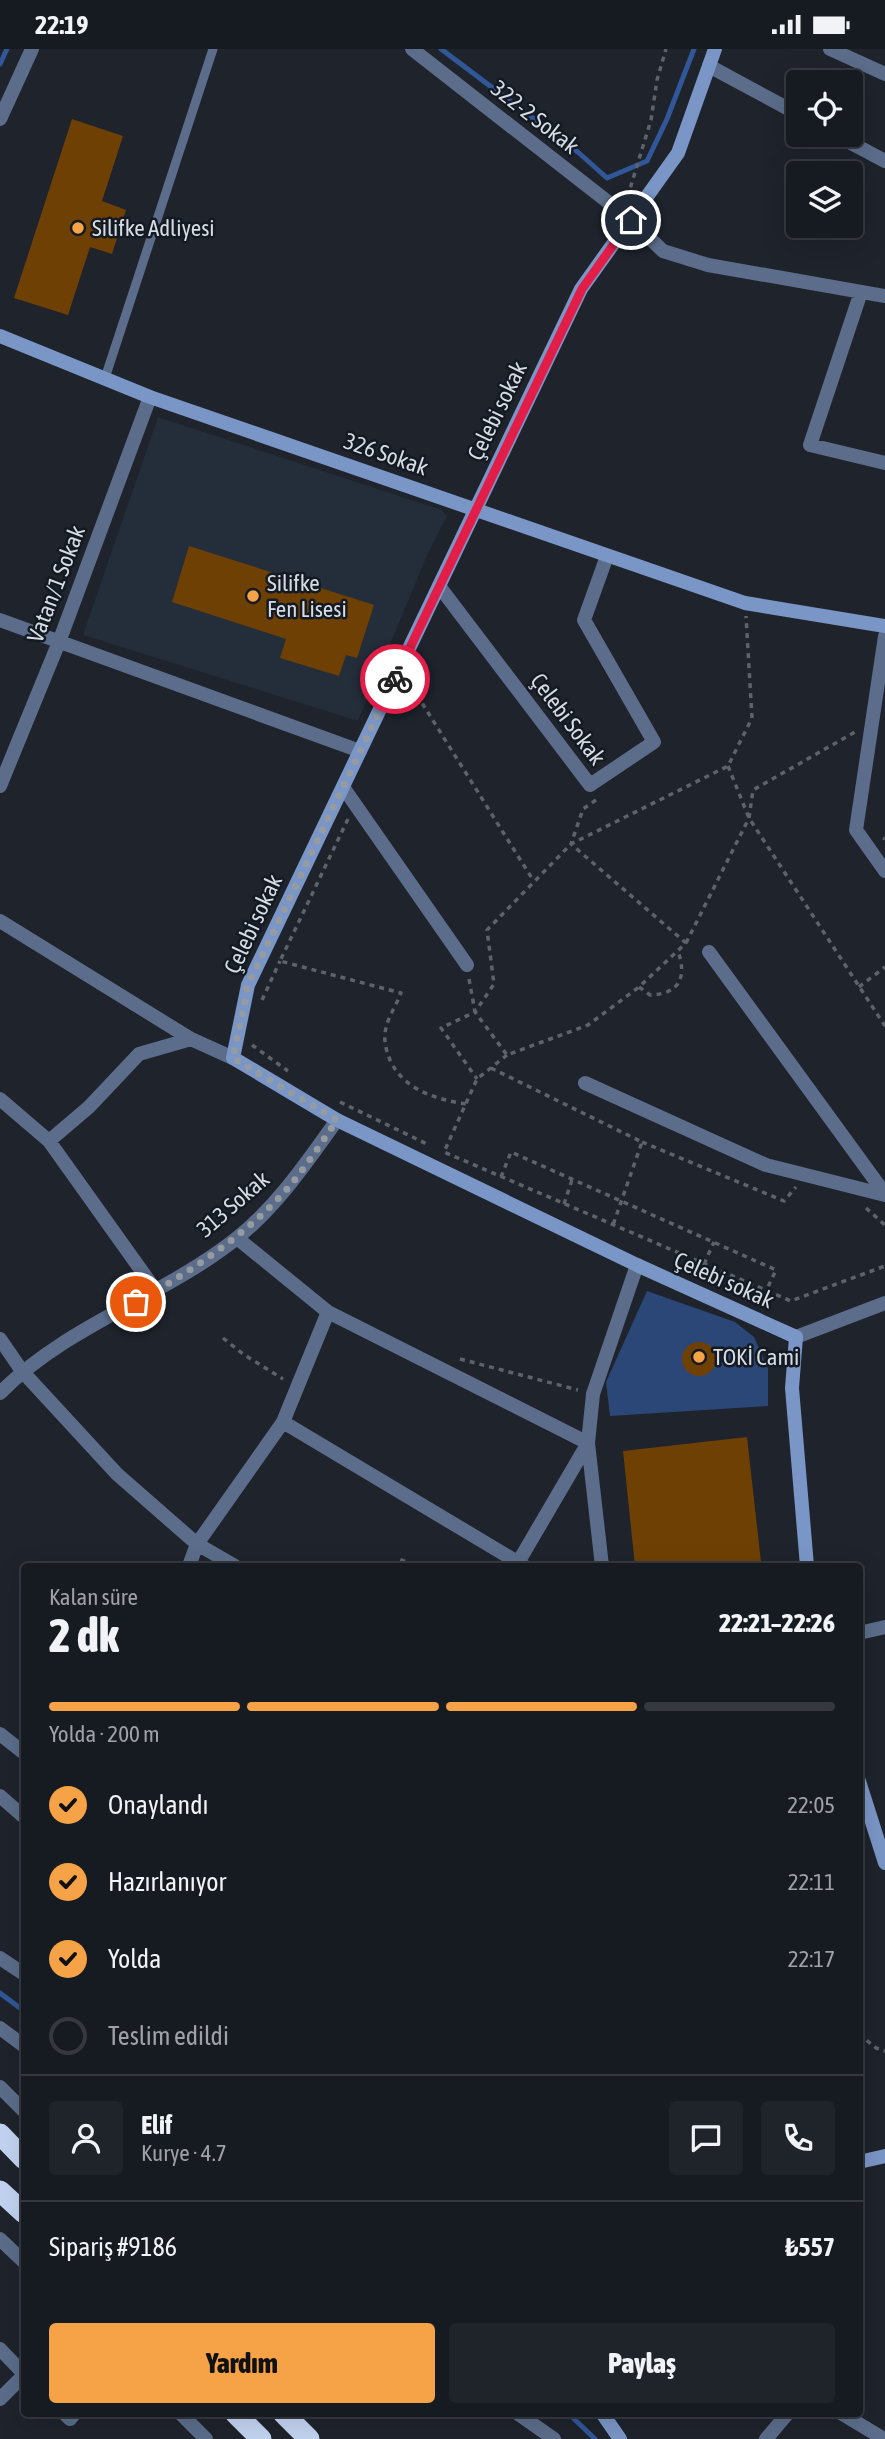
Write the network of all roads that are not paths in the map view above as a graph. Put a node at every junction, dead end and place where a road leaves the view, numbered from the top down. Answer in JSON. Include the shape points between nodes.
{"nodes":[{"id":1,"x":32,"y":49,"type":"edge"},
{"id":2,"x":213,"y":49,"type":"edge"},
{"id":3,"x":412,"y":49,"type":"edge"},
{"id":4,"x":715,"y":49,"type":"edge"},
{"id":5,"x":830,"y":49,"type":"edge"},
{"id":6,"x":709,"y":65,"type":"junction"},
{"id":7,"x":885,"y":74,"type":"edge"},
{"id":8,"x":786,"y":107,"type":"edge"},
{"id":9,"x":0,"y":119,"type":"edge"},
{"id":10,"x":858,"y":147,"type":"edge"},
{"id":11,"x":885,"y":162,"type":"edge"},
{"id":12,"x":631,"y":220,"type":"junction"},
{"id":13,"x":861,"y":292,"type":"junction"},
{"id":14,"x":885,"y":296,"type":"edge"},
{"id":15,"x":0,"y":336,"type":"edge"},
{"id":16,"x":105,"y":379,"type":"junction"},
{"id":17,"x":150,"y":397,"type":"junction"},
{"id":18,"x":885,"y":463,"type":"edge"},
{"id":19,"x":475,"y":509,"type":"junction"},
{"id":20,"x":607,"y":556,"type":"junction"},
{"id":21,"x":439,"y":586,"type":"junction"},
{"id":22,"x":0,"y":620,"type":"edge"},
{"id":23,"x":885,"y":626,"type":"edge"},
{"id":24,"x":885,"y":636,"type":"edge"},
{"id":25,"x":59,"y":642,"type":"junction"},
{"id":26,"x":360,"y":751,"type":"junction"},
{"id":27,"x":0,"y":786,"type":"edge"},
{"id":28,"x":343,"y":787,"type":"junction"},
{"id":29,"x":885,"y":871,"type":"edge"},
{"id":30,"x":0,"y":921,"type":"edge"},
{"id":31,"x":709,"y":952,"type":"dead end"},
{"id":32,"x":467,"y":965,"type":"road end"},
{"id":33,"x":191,"y":1039,"type":"junction"},
{"id":34,"x":233,"y":1058,"type":"junction"},
{"id":35,"x":584,"y":1083,"type":"dead end"},
{"id":36,"x":0,"y":1098,"type":"edge"},
{"id":37,"x":337,"y":1120,"type":"junction"},
{"id":38,"x":49,"y":1141,"type":"junction"},
{"id":39,"x":885,"y":1195,"type":"edge"},
{"id":40,"x":237,"y":1238,"type":"junction"},
{"id":41,"x":637,"y":1265,"type":"junction"},
{"id":42,"x":156,"y":1291,"type":"junction"},
{"id":43,"x":885,"y":1303,"type":"edge"},
{"id":44,"x":328,"y":1312,"type":"junction"},
{"id":45,"x":796,"y":1337,"type":"junction"},
{"id":46,"x":0,"y":1339,"type":"edge"},
{"id":47,"x":22,"y":1371,"type":"junction"},
{"id":48,"x":0,"y":1393,"type":"edge"},
{"id":49,"x":283,"y":1422,"type":"junction"},
{"id":50,"x":588,"y":1443,"type":"junction"},
{"id":51,"x":198,"y":1544,"type":"junction"},
{"id":52,"x":190,"y":1563,"type":"edge"},
{"id":53,"x":229,"y":1563,"type":"edge"},
{"id":54,"x":516,"y":1563,"type":"edge"},
{"id":55,"x":520,"y":1563,"type":"edge"},
{"id":56,"x":601,"y":1563,"type":"edge"},
{"id":57,"x":807,"y":1563,"type":"edge"},
{"id":58,"x":885,"y":1627,"type":"edge"},
{"id":59,"x":863,"y":1632,"type":"edge"},
{"id":60,"x":0,"y":1734,"type":"edge"},
{"id":61,"x":21,"y":1751,"type":"edge"},
{"id":62,"x":863,"y":1794,"type":"edge"},
{"id":63,"x":0,"y":1796,"type":"edge"},
{"id":64,"x":21,"y":1814,"type":"edge"},
{"id":65,"x":885,"y":1863,"type":"edge"},
{"id":66,"x":0,"y":1958,"type":"edge"},
{"id":67,"x":21,"y":1971,"type":"edge"},
{"id":68,"x":0,"y":2028,"type":"edge"},
{"id":69,"x":21,"y":2044,"type":"edge"},
{"id":70,"x":0,"y":2087,"type":"edge"},
{"id":71,"x":21,"y":2109,"type":"edge"},
{"id":72,"x":0,"y":2134,"type":"edge"},
{"id":73,"x":21,"y":2156,"type":"edge"},
{"id":74,"x":885,"y":2156,"type":"edge"},
{"id":75,"x":863,"y":2161,"type":"edge"},
{"id":76,"x":0,"y":2190,"type":"edge"},
{"id":77,"x":21,"y":2210,"type":"edge"},
{"id":78,"x":0,"y":2239,"type":"edge"},
{"id":79,"x":21,"y":2259,"type":"edge"},
{"id":80,"x":0,"y":2349,"type":"edge"},
{"id":81,"x":21,"y":2371,"type":"edge"},
{"id":82,"x":21,"y":2377,"type":"edge"},
{"id":83,"x":0,"y":2399,"type":"edge"},
{"id":84,"x":184,"y":2417,"type":"edge"},
{"id":85,"x":239,"y":2417,"type":"edge"},
{"id":86,"x":287,"y":2417,"type":"edge"},
{"id":87,"x":523,"y":2417,"type":"edge"},
{"id":88,"x":605,"y":2417,"type":"edge"},
{"id":89,"x":785,"y":2417,"type":"edge"},
{"id":90,"x":848,"y":2417,"type":"edge"},
{"id":91,"x":206,"y":2439,"type":"edge"},
{"id":92,"x":261,"y":2439,"type":"edge"},
{"id":93,"x":310,"y":2439,"type":"edge"},
{"id":94,"x":554,"y":2439,"type":"edge"},
{"id":95,"x":620,"y":2439,"type":"edge"},
{"id":96,"x":766,"y":2439,"type":"edge"},
{"id":97,"x":884,"y":2439,"type":"edge"}],
"edges":[{"from":1,"to":9,"type":"street"},
{"from":2,"to":16,"type":"lane"},
{"from":3,"to":12,"type":"street","name":"322-2 Sokak"},
{"from":4,"to":6,"type":"street","name":"Çelebi sokak"},
{"from":5,"to":7,"type":"street"},
{"from":6,"to":8,"type":"street"},
{"from":6,"to":12,"type":"street","name":"Çelebi sokak","via":[[678,153]]},
{"from":10,"to":11,"type":"street"},
{"from":12,"to":13,"type":"street","name":"322-2 Sokak","via":[[663,251],[708,265]]},
{"from":12,"to":19,"type":"street","name":"Çelebi sokak","via":[[582,289]]},
{"from":13,"to":14,"type":"street","name":"322-2 Sokak"},
{"from":13,"to":18,"type":"street","via":[[810,445]]},
{"from":15,"to":16,"type":"street","name":"326 Sokak"},
{"from":16,"to":17,"type":"street","name":"326 Sokak"},
{"from":17,"to":19,"type":"street","name":"326 Sokak"},
{"from":17,"to":25,"type":"street","name":"Vatan/1 Sokak"},
{"from":19,"to":20,"type":"street","name":"326 Sokak"},
{"from":19,"to":21,"type":"street","name":"Çelebi sokak"},
{"from":20,"to":21,"type":"street","name":"Çelebi Sokak","via":[[584,620],[653,742],[590,785]]},
{"from":20,"to":23,"type":"street","name":"326 Sokak","via":[[745,603]]},
{"from":21,"to":26,"type":"street","name":"Çelebi sokak"},
{"from":22,"to":25,"type":"street"},
{"from":24,"to":29,"type":"street","via":[[856,830]]},
{"from":25,"to":26,"type":"street"},
{"from":25,"to":27,"type":"street","name":"Vatan/1 Sokak"},
{"from":26,"to":28,"type":"street","name":"Çelebi sokak"},
{"from":28,"to":32,"type":"street"},
{"from":28,"to":34,"type":"street","name":"Çelebi sokak","via":[[248,985]]},
{"from":30,"to":33,"type":"street"},
{"from":31,"to":39,"type":"street"},
{"from":33,"to":34,"type":"street"},
{"from":33,"to":38,"type":"street","via":[[139,1054]]},
{"from":34,"to":37,"type":"street","name":"Çelebi sokak"},
{"from":35,"to":39,"type":"street","via":[[766,1165]]},
{"from":36,"to":38,"type":"street"},
{"from":37,"to":40,"type":"street","name":"313 Sokak","via":[[295,1179]]},
{"from":37,"to":41,"type":"street","name":"Çelebi sokak"},
{"from":38,"to":42,"type":"street"},
{"from":40,"to":42,"type":"street","name":"313 Sokak"},
{"from":40,"to":44,"type":"street"},
{"from":41,"to":45,"type":"street","name":"Çelebi sokak"},
{"from":41,"to":50,"type":"street","via":[[593,1394]]},
{"from":42,"to":47,"type":"street","name":"313 Sokak","via":[[95,1323]]},
{"from":43,"to":45,"type":"street"},
{"from":44,"to":49,"type":"street"},
{"from":44,"to":50,"type":"street"},
{"from":45,"to":57,"type":"street","via":[[792,1388]]},
{"from":46,"to":47,"type":"street"},
{"from":47,"to":48,"type":"street","name":"313 Sokak"},
{"from":47,"to":51,"type":"street","via":[[117,1474]]},
{"from":49,"to":51,"type":"street"},
{"from":49,"to":54,"type":"street"},
{"from":50,"to":55,"type":"street"},
{"from":50,"to":56,"type":"street"},
{"from":51,"to":52,"type":"street"},
{"from":51,"to":53,"type":"street"},
{"from":58,"to":59,"type":"street"},
{"from":60,"to":61,"type":"street"},
{"from":62,"to":65,"type":"street"},
{"from":63,"to":64,"type":"street"},
{"from":66,"to":67,"type":"street"},
{"from":68,"to":69,"type":"street"},
{"from":70,"to":71,"type":"street"},
{"from":72,"to":73,"type":"highway"},
{"from":74,"to":75,"type":"street"},
{"from":76,"to":77,"type":"highway"},
{"from":78,"to":79,"type":"street"},
{"from":80,"to":81,"type":"street"},
{"from":82,"to":83,"type":"street"},
{"from":84,"to":91,"type":"street"},
{"from":85,"to":92,"type":"highway"},
{"from":86,"to":93,"type":"highway"},
{"from":87,"to":94,"type":"street"},
{"from":88,"to":95,"type":"street"},
{"from":89,"to":96,"type":"street"},
{"from":90,"to":97,"type":"street"}]}
